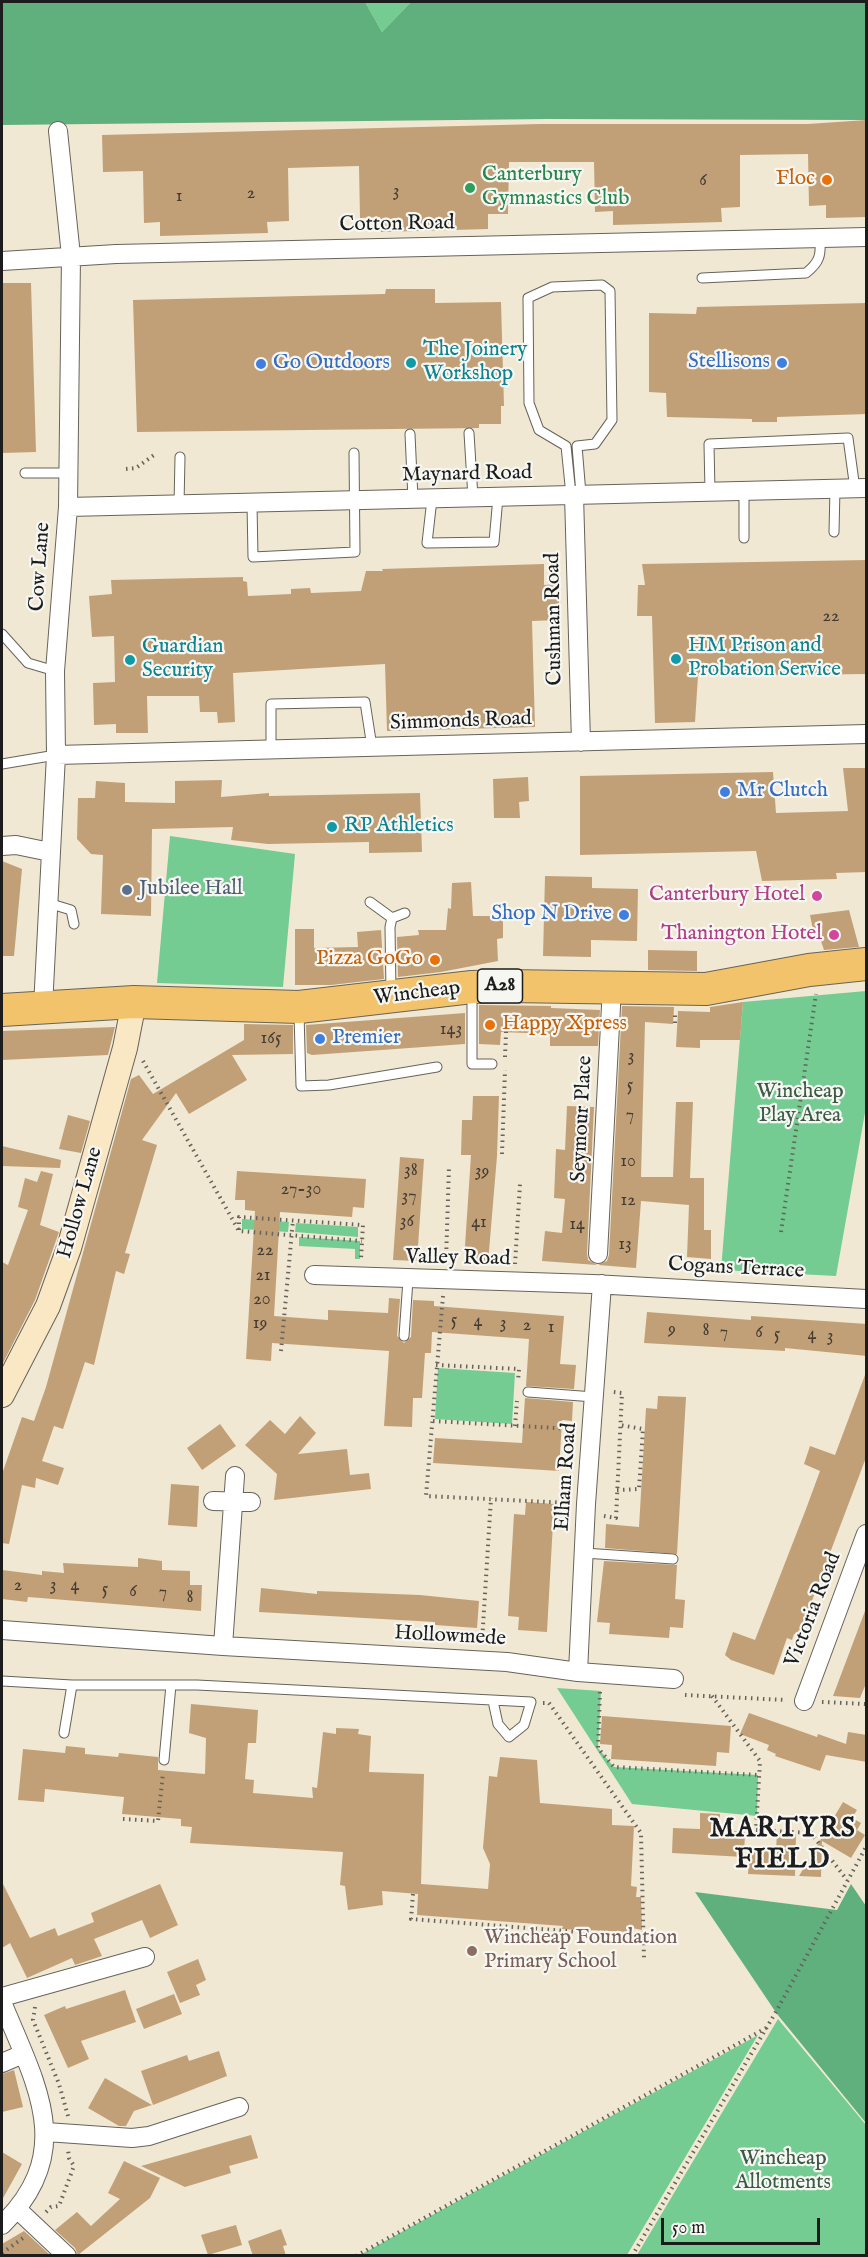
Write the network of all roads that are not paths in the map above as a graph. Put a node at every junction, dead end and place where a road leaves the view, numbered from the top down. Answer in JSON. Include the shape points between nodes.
{"nodes":[{"id":1,"x":58,"y":131,"type":"dead end"},
{"id":2,"x":867,"y":237,"type":"edge"},
{"id":3,"x":820,"y":238,"type":"junction"},
{"id":4,"x":71,"y":256,"type":"junction"},
{"id":5,"x":2,"y":261,"type":"edge"},
{"id":6,"x":702,"y":278,"type":"dead end"},
{"id":7,"x":469,"y":433,"type":"dead end"},
{"id":8,"x":410,"y":434,"type":"dead end"},
{"id":9,"x":354,"y":453,"type":"dead end"},
{"id":10,"x":180,"y":458,"type":"dead end"},
{"id":11,"x":25,"y":473,"type":"dead end"},
{"id":12,"x":68,"y":473,"type":"junction"},
{"id":13,"x":861,"y":488,"type":"edge"},
{"id":14,"x":835,"y":489,"type":"junction"},
{"id":15,"x":576,"y":490,"type":"junction"},
{"id":16,"x":744,"y":491,"type":"junction"},
{"id":17,"x":710,"y":492,"type":"junction"},
{"id":18,"x":498,"y":497,"type":"junction"},
{"id":19,"x":473,"y":498,"type":"junction"},
{"id":20,"x":413,"y":499,"type":"junction"},
{"id":21,"x":432,"y":499,"type":"junction"},
{"id":22,"x":356,"y":500,"type":"junction"},
{"id":23,"x":252,"y":504,"type":"junction"},
{"id":24,"x":179,"y":505,"type":"junction"},
{"id":25,"x":68,"y":507,"type":"junction"},
{"id":26,"x":834,"y":532,"type":"dead end"},
{"id":27,"x":744,"y":538,"type":"dead end"},
{"id":28,"x":2,"y":634,"type":"edge"},
{"id":29,"x":55,"y":671,"type":"junction"},
{"id":30,"x":867,"y":734,"type":"edge"},
{"id":31,"x":580,"y":742,"type":"junction"},
{"id":32,"x":372,"y":747,"type":"junction"},
{"id":33,"x":271,"y":750,"type":"junction"},
{"id":34,"x":56,"y":756,"type":"junction"},
{"id":35,"x":2,"y":764,"type":"edge"},
{"id":36,"x":2,"y":846,"type":"edge"},
{"id":37,"x":50,"y":852,"type":"junction"},
{"id":38,"x":370,"y":902,"type":"dead end"},
{"id":39,"x":48,"y":903,"type":"junction"},
{"id":40,"x":405,"y":913,"type":"dead end"},
{"id":41,"x":392,"y":918,"type":"junction"},
{"id":42,"x":74,"y":924,"type":"dead end"},
{"id":43,"x":867,"y":964,"type":"edge"},
{"id":44,"x":472,"y":987,"type":"junction"},
{"id":45,"x":612,"y":987,"type":"junction"},
{"id":46,"x":392,"y":997,"type":"junction"},
{"id":47,"x":134,"y":1002,"type":"junction"},
{"id":48,"x":43,"y":1006,"type":"junction"},
{"id":49,"x":299,"y":1007,"type":"junction"},
{"id":50,"x":2,"y":1010,"type":"edge"},
{"id":51,"x":492,"y":1064,"type":"dead end"},
{"id":52,"x":437,"y":1067,"type":"dead end"},
{"id":53,"x":598,"y":1254,"type":"dead end"},
{"id":54,"x":314,"y":1275,"type":"dead end"},
{"id":55,"x":408,"y":1280,"type":"junction"},
{"id":56,"x":602,"y":1284,"type":"junction"},
{"id":57,"x":867,"y":1299,"type":"edge"},
{"id":58,"x":404,"y":1336,"type":"dead end"},
{"id":59,"x":528,"y":1392,"type":"dead end"},
{"id":60,"x":595,"y":1394,"type":"junction"},
{"id":61,"x":2,"y":1395,"type":"edge"},
{"id":62,"x":235,"y":1476,"type":"dead end"},
{"id":63,"x":232,"y":1500,"type":"junction"},
{"id":64,"x":213,"y":1501,"type":"dead end"},
{"id":65,"x":251,"y":1502,"type":"dead end"},
{"id":66,"x":867,"y":1534,"type":"edge"},
{"id":67,"x":584,"y":1553,"type":"junction"},
{"id":68,"x":673,"y":1559,"type":"dead end"},
{"id":69,"x":2,"y":1630,"type":"edge"},
{"id":70,"x":223,"y":1646,"type":"junction"},
{"id":71,"x":578,"y":1672,"type":"junction"},
{"id":72,"x":674,"y":1679,"type":"road end"},
{"id":73,"x":2,"y":1681,"type":"edge"},
{"id":74,"x":72,"y":1685,"type":"junction"},
{"id":75,"x":171,"y":1685,"type":"junction"},
{"id":76,"x":493,"y":1701,"type":"junction"},
{"id":77,"x":804,"y":1701,"type":"road end"},
{"id":78,"x":64,"y":1733,"type":"dead end"},
{"id":79,"x":164,"y":1760,"type":"road end"},
{"id":80,"x":145,"y":1957,"type":"dead end"},
{"id":81,"x":2,"y":1997,"type":"edge"},
{"id":82,"x":2,"y":2002,"type":"edge"},
{"id":83,"x":23,"y":2054,"type":"junction"},
{"id":84,"x":2,"y":2063,"type":"edge"},
{"id":85,"x":239,"y":2107,"type":"dead end"},
{"id":86,"x":46,"y":2132,"type":"junction"},
{"id":87,"x":17,"y":2209,"type":"junction"},
{"id":88,"x":2,"y":2224,"type":"edge"},
{"id":89,"x":67,"y":2256,"type":"edge"}],
"edges":[{"from":1,"to":4,"type":"street","name":"Cow Lane"},
{"from":2,"to":3,"type":"street","name":"Cotton Road"},
{"from":3,"to":4,"type":"street","name":"Cotton Road"},
{"from":3,"to":6,"type":"lane","via":[[821,255],[806,273]]},
{"from":4,"to":5,"type":"street","name":"Cotton Road"},
{"from":4,"to":12,"type":"street","name":"Cow Lane"},
{"from":7,"to":19,"type":"lane"},
{"from":8,"to":20,"type":"lane"},
{"from":9,"to":22,"type":"lane"},
{"from":10,"to":24,"type":"lane"},
{"from":11,"to":12,"type":"lane"},
{"from":12,"to":25,"type":"street","name":"Cow Lane"},
{"from":13,"to":14,"type":"street","name":"Maynard Road"},
{"from":13,"to":17,"type":"lane","via":[[848,438],[709,444]]},
{"from":14,"to":16,"type":"street","name":"Maynard Road"},
{"from":14,"to":26,"type":"lane"},
{"from":15,"to":15,"type":"lane","via":[[566,446],[539,430],[529,403],[528,298],[552,287],[602,285],[610,291],[612,420],[595,444],[577,446]]},
{"from":15,"to":17,"type":"street","name":"Maynard Road"},
{"from":15,"to":18,"type":"street","name":"Maynard Road"},
{"from":15,"to":31,"type":"street","name":"Cushman Road"},
{"from":16,"to":17,"type":"street","name":"Maynard Road"},
{"from":16,"to":27,"type":"lane"},
{"from":18,"to":19,"type":"street","name":"Maynard Road"},
{"from":18,"to":21,"type":"lane","via":[[494,542],[427,543]]},
{"from":19,"to":21,"type":"street","name":"Maynard Road"},
{"from":20,"to":21,"type":"street","name":"Maynard Road"},
{"from":20,"to":22,"type":"street","name":"Maynard Road"},
{"from":22,"to":23,"type":"street","name":"Maynard Road"},
{"from":22,"to":23,"type":"lane","via":[[355,552],[253,557]]},
{"from":23,"to":24,"type":"street","name":"Maynard Road"},
{"from":24,"to":25,"type":"street","name":"Maynard Road"},
{"from":25,"to":29,"type":"street","name":"Cow Lane"},
{"from":28,"to":29,"type":"lane","via":[[28,663]]},
{"from":29,"to":34,"type":"street","name":"Cow Lane"},
{"from":30,"to":31,"type":"street","name":"Simmonds Road"},
{"from":31,"to":32,"type":"street","name":"Simmonds Road"},
{"from":32,"to":33,"type":"street","name":"Simmonds Road"},
{"from":32,"to":33,"type":"lane","via":[[366,702],[271,704]]},
{"from":33,"to":34,"type":"street","name":"Simmonds Road"},
{"from":34,"to":35,"type":"lane"},
{"from":34,"to":37,"type":"street","name":"Cow Lane"},
{"from":36,"to":37,"type":"street"},
{"from":37,"to":39,"type":"street","name":"Cow Lane"},
{"from":38,"to":41,"type":"lane"},
{"from":39,"to":42,"type":"lane","via":[[71,910]]},
{"from":39,"to":48,"type":"street","name":"Cow Lane"},
{"from":40,"to":41,"type":"lane"},
{"from":41,"to":46,"type":"lane"},
{"from":43,"to":45,"type":"highway","name":"Wincheap","number":"A28","via":[[706,989]]},
{"from":44,"to":45,"type":"highway","name":"Wincheap","number":"A28"},
{"from":44,"to":46,"type":"highway","name":"Wincheap","number":"A28"},
{"from":44,"to":51,"type":"lane","via":[[472,1064]]},
{"from":45,"to":53,"type":"street","name":"Seymour Place"},
{"from":46,"to":49,"type":"highway","name":"Wincheap","number":"A28"},
{"from":47,"to":48,"type":"highway","name":"Wincheap","number":"A28"},
{"from":47,"to":49,"type":"highway","name":"Wincheap","number":"A28"},
{"from":47,"to":61,"type":"street","name":"Hollow Lane","via":[[125,1048],[69,1248],[48,1306]]},
{"from":48,"to":50,"type":"highway","name":"Wincheap","number":"A28"},
{"from":49,"to":52,"type":"lane","via":[[301,1086]]},
{"from":54,"to":55,"type":"street","name":"Valley Road"},
{"from":55,"to":56,"type":"street","name":"Valley Road"},
{"from":55,"to":58,"type":"lane"},
{"from":56,"to":57,"type":"street","name":"Cogans Terrace"},
{"from":56,"to":60,"type":"street","name":"Elham Road"},
{"from":59,"to":60,"type":"lane"},
{"from":60,"to":67,"type":"street","name":"Elham Road"},
{"from":62,"to":63,"type":"street"},
{"from":63,"to":64,"type":"street"},
{"from":63,"to":65,"type":"street"},
{"from":63,"to":70,"type":"street"},
{"from":66,"to":77,"type":"street","name":"Victoria Road"},
{"from":67,"to":68,"type":"lane"},
{"from":67,"to":71,"type":"street","name":"Elham Road"},
{"from":69,"to":70,"type":"street","name":"Hollowmede"},
{"from":70,"to":71,"type":"street","name":"Hollowmede","via":[[507,1662]]},
{"from":71,"to":72,"type":"street","name":"Hollowmede"},
{"from":73,"to":74,"type":"lane"},
{"from":74,"to":75,"type":"lane"},
{"from":74,"to":78,"type":"lane"},
{"from":75,"to":76,"type":"lane"},
{"from":75,"to":79,"type":"lane"},
{"from":76,"to":76,"type":"lane","via":[[531,1702],[524,1725],[509,1737],[498,1724]]},
{"from":80,"to":81,"type":"street"},
{"from":82,"to":83,"type":"street"},
{"from":83,"to":84,"type":"street"},
{"from":83,"to":86,"type":"street","via":[[43,2106]]},
{"from":85,"to":86,"type":"street","via":[[149,2136]]},
{"from":86,"to":87,"type":"street","via":[[35,2182]]},
{"from":87,"to":88,"type":"street"},
{"from":87,"to":89,"type":"street"}]}
